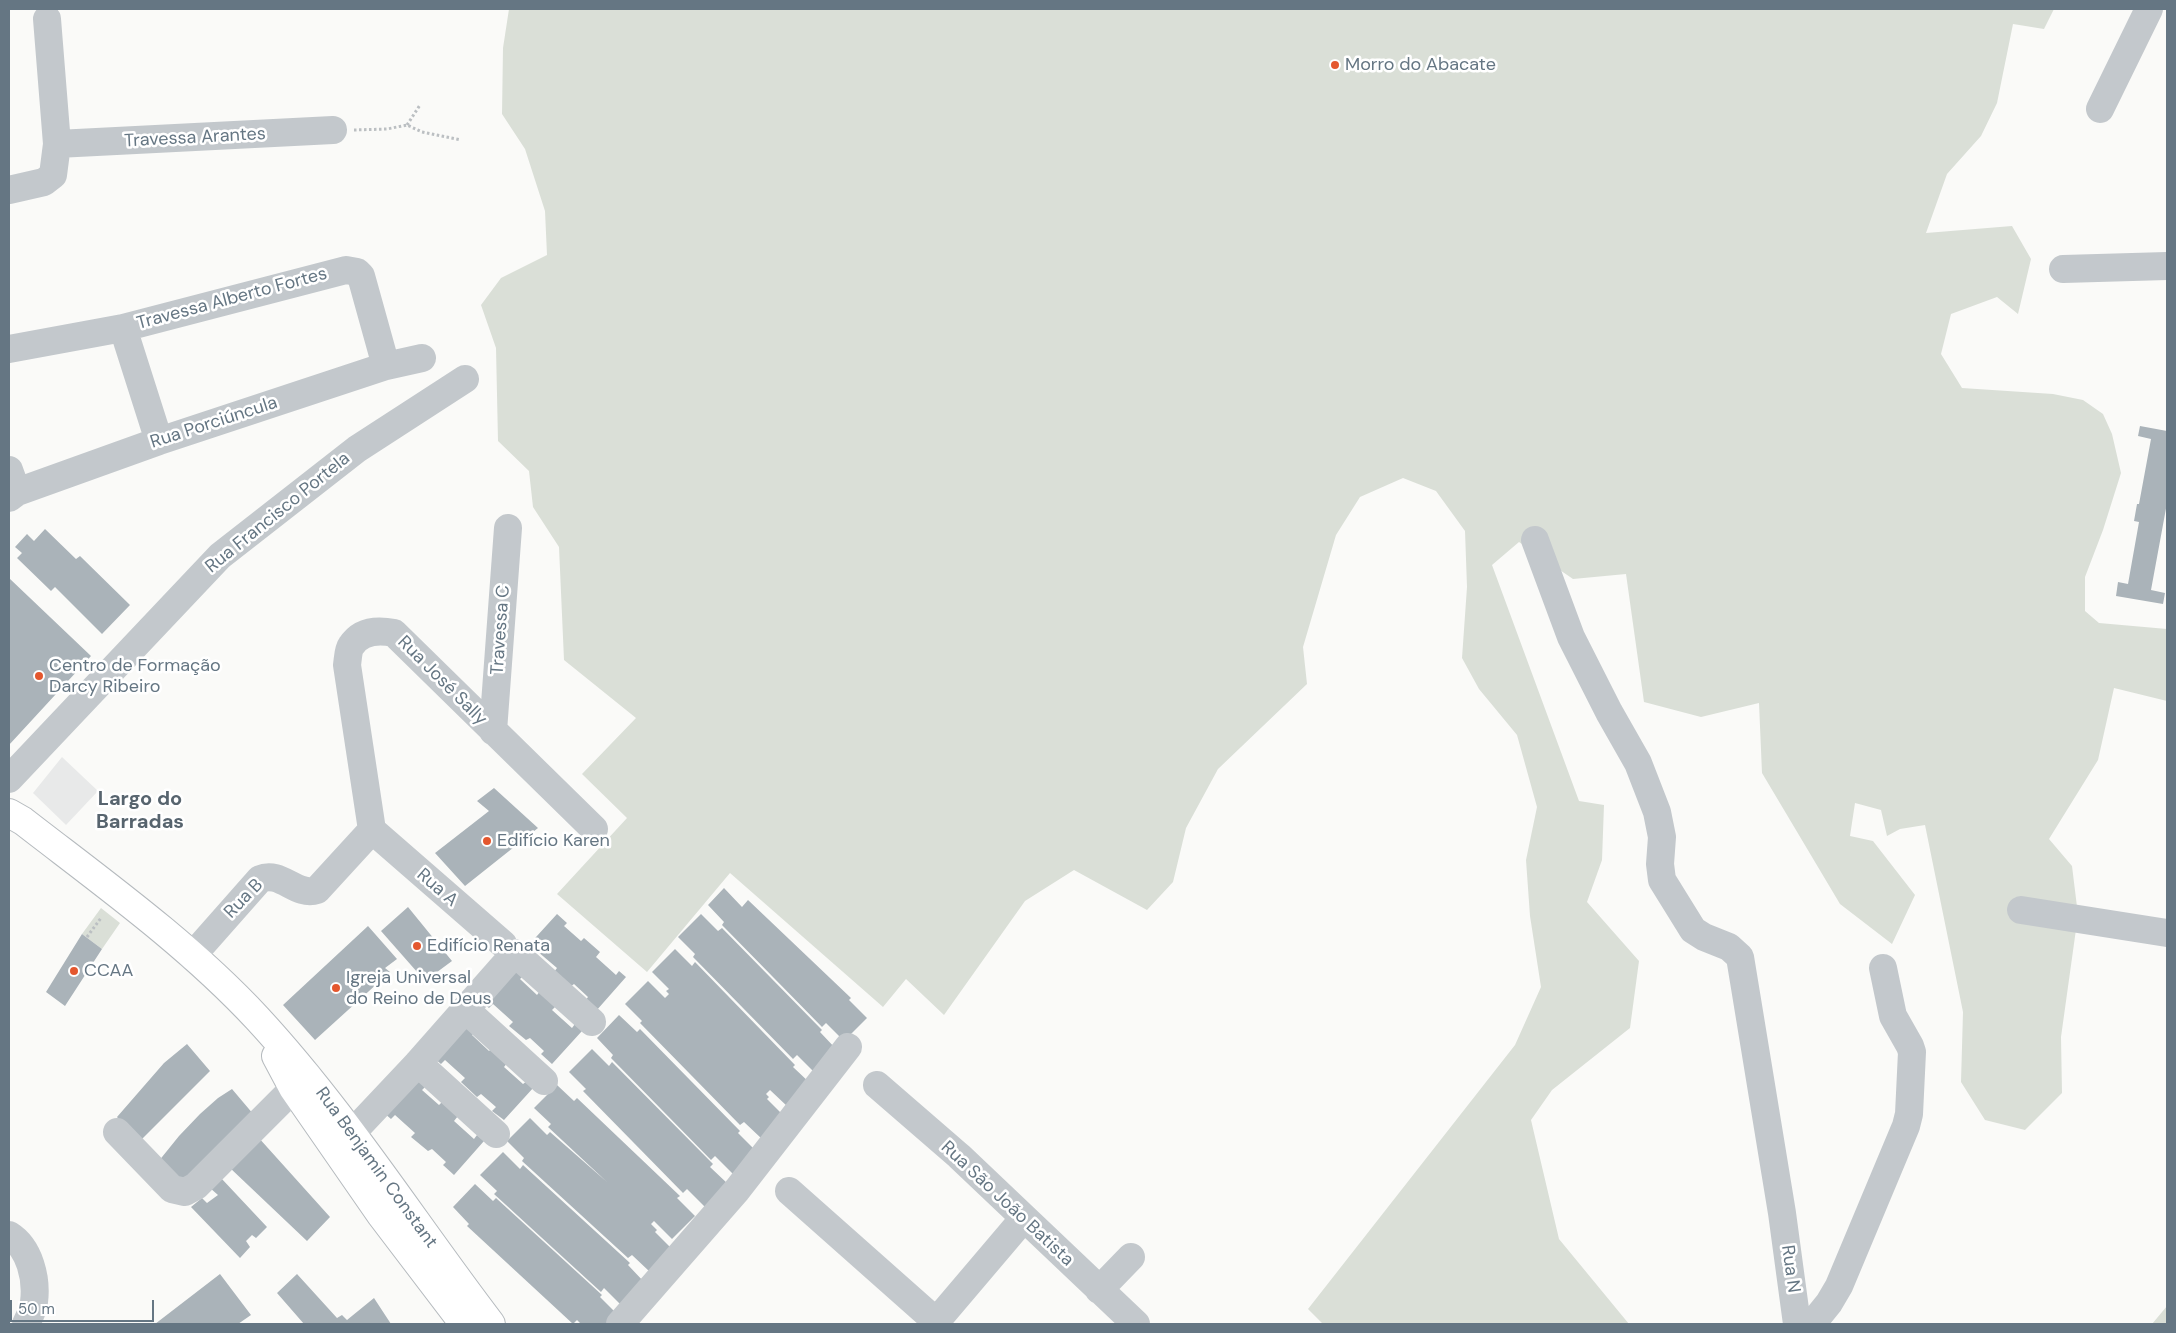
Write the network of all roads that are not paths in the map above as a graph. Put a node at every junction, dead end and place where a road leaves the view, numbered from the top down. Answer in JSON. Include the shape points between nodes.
{"nodes":[{"id":1,"x":2149,"y":9,"type":"edge"},
{"id":2,"x":47,"y":20,"type":"dead end"},
{"id":3,"x":2100,"y":109,"type":"dead end"},
{"id":4,"x":333,"y":130,"type":"road end"},
{"id":5,"x":57,"y":144,"type":"junction"},
{"id":6,"x":9,"y":190,"type":"edge"},
{"id":7,"x":2167,"y":266,"type":"edge"},
{"id":8,"x":2063,"y":269,"type":"dead end"},
{"id":9,"x":123,"y":328,"type":"junction"},
{"id":10,"x":9,"y":349,"type":"edge"},
{"id":11,"x":422,"y":358,"type":"dead end"},
{"id":12,"x":386,"y":366,"type":"junction"},
{"id":13,"x":465,"y":379,"type":"dead end"},
{"id":14,"x":159,"y":441,"type":"junction"},
{"id":15,"x":11,"y":486,"type":"edge"},
{"id":16,"x":508,"y":528,"type":"dead end"},
{"id":17,"x":1535,"y":540,"type":"dead end"},
{"id":18,"x":493,"y":731,"type":"junction"},
{"id":19,"x":9,"y":779,"type":"edge"},
{"id":20,"x":9,"y":813,"type":"edge"},
{"id":21,"x":594,"y":829,"type":"dead end"},
{"id":22,"x":372,"y":830,"type":"junction"},
{"id":23,"x":2021,"y":910,"type":"dead end"},
{"id":24,"x":2167,"y":933,"type":"edge"},
{"id":25,"x":503,"y":944,"type":"dead end"},
{"id":26,"x":192,"y":956,"type":"junction"},
{"id":27,"x":1883,"y":968,"type":"dead end"},
{"id":28,"x":466,"y":1010,"type":"junction"},
{"id":29,"x":592,"y":1022,"type":"dead end"},
{"id":30,"x":848,"y":1047,"type":"dead end"},
{"id":31,"x":418,"y":1063,"type":"junction"},
{"id":32,"x":544,"y":1081,"type":"dead end"},
{"id":33,"x":300,"y":1082,"type":"junction"},
{"id":34,"x":877,"y":1085,"type":"dead end"},
{"id":35,"x":118,"y":1132,"type":"dead end"},
{"id":36,"x":352,"y":1133,"type":"junction"},
{"id":37,"x":496,"y":1134,"type":"dead end"},
{"id":38,"x":789,"y":1191,"type":"dead end"},
{"id":39,"x":1024,"y":1218,"type":"junction"},
{"id":40,"x":9,"y":1235,"type":"edge"},
{"id":41,"x":1132,"y":1257,"type":"dead end"},
{"id":42,"x":1099,"y":1290,"type":"junction"},
{"id":43,"x":936,"y":1323,"type":"edge"},
{"id":44,"x":26,"y":1324,"type":"edge"},
{"id":45,"x":464,"y":1324,"type":"edge"},
{"id":46,"x":491,"y":1324,"type":"edge"},
{"id":47,"x":620,"y":1324,"type":"edge"},
{"id":48,"x":1136,"y":1324,"type":"edge"},
{"id":49,"x":1797,"y":1324,"type":"edge"},
{"id":50,"x":1812,"y":1324,"type":"edge"}],
"edges":[{"from":1,"to":3,"type":"street"},
{"from":2,"to":5,"type":"street"},
{"from":4,"to":5,"type":"street","name":"Travessa Arantes"},
{"from":5,"to":6,"type":"street","via":[[50,178]]},
{"from":7,"to":8,"type":"street"},
{"from":9,"to":10,"type":"street","name":"Travessa Alberto Fortes"},
{"from":9,"to":12,"type":"street","name":"Travessa Alberto Fortes","via":[[346,270],[361,276]]},
{"from":9,"to":14,"type":"street"},
{"from":11,"to":12,"type":"street","name":"Rua Porciúncula"},
{"from":12,"to":14,"type":"street","name":"Rua Porciúncula"},
{"from":13,"to":19,"type":"street","name":"Rua Francisco Portela","via":[[357,449],[220,556]]},
{"from":14,"to":15,"type":"street","name":"Rua Porciúncula"},
{"from":16,"to":18,"type":"street","name":"Travessa C"},
{"from":17,"to":49,"type":"street","name":"Rua N","via":[[1571,637],[1638,763],[1657,812],[1662,837],[1662,880],[1694,930],[1729,946],[1740,957]]},
{"from":18,"to":21,"type":"street","name":"Rua José Sally"},
{"from":18,"to":22,"type":"street","name":"Rua José Sally","via":[[394,633],[380,630],[362,635],[350,646],[347,665]]},
{"from":20,"to":26,"type":"main road","name":"Rua Benjamin Constant","via":[[98,879]]},
{"from":22,"to":25,"type":"street","name":"Rua A"},
{"from":22,"to":26,"type":"street","name":"Rua B","via":[[317,890],[306,892],[275,876],[260,879]]},
{"from":23,"to":24,"type":"street"},
{"from":26,"to":33,"type":"main road","name":"Rua Benjamin Constant","via":[[256,1017]]},
{"from":27,"to":50,"type":"street","via":[[1893,1016],[1912,1052],[1909,1114],[1839,1286]]},
{"from":28,"to":29,"type":"street","via":[[515,953]]},
{"from":28,"to":31,"type":"street"},
{"from":28,"to":32,"type":"street"},
{"from":30,"to":47,"type":"street","via":[[738,1190]]},
{"from":31,"to":36,"type":"street"},
{"from":31,"to":37,"type":"street"},
{"from":33,"to":35,"type":"street","via":[[196,1186],[185,1192],[172,1189]]},
{"from":33,"to":36,"type":"main road","name":"Rua Benjamin Constant"},
{"from":33,"to":45,"type":"main road","name":"Rua Benjamin Constant","via":[[381,1216]]},
{"from":34,"to":39,"type":"street","name":"Rua São João Batista"},
{"from":36,"to":46,"type":"main road","name":"Rua Benjamin Constant"},
{"from":38,"to":43,"type":"street"},
{"from":39,"to":42,"type":"street","name":"Rua São João Batista"},
{"from":39,"to":43,"type":"street"},
{"from":40,"to":44,"type":"street","via":[[28,1257],[35,1281],[34,1304]]},
{"from":41,"to":42,"type":"street"},
{"from":42,"to":48,"type":"street","name":"Rua São João Batista"}]}
